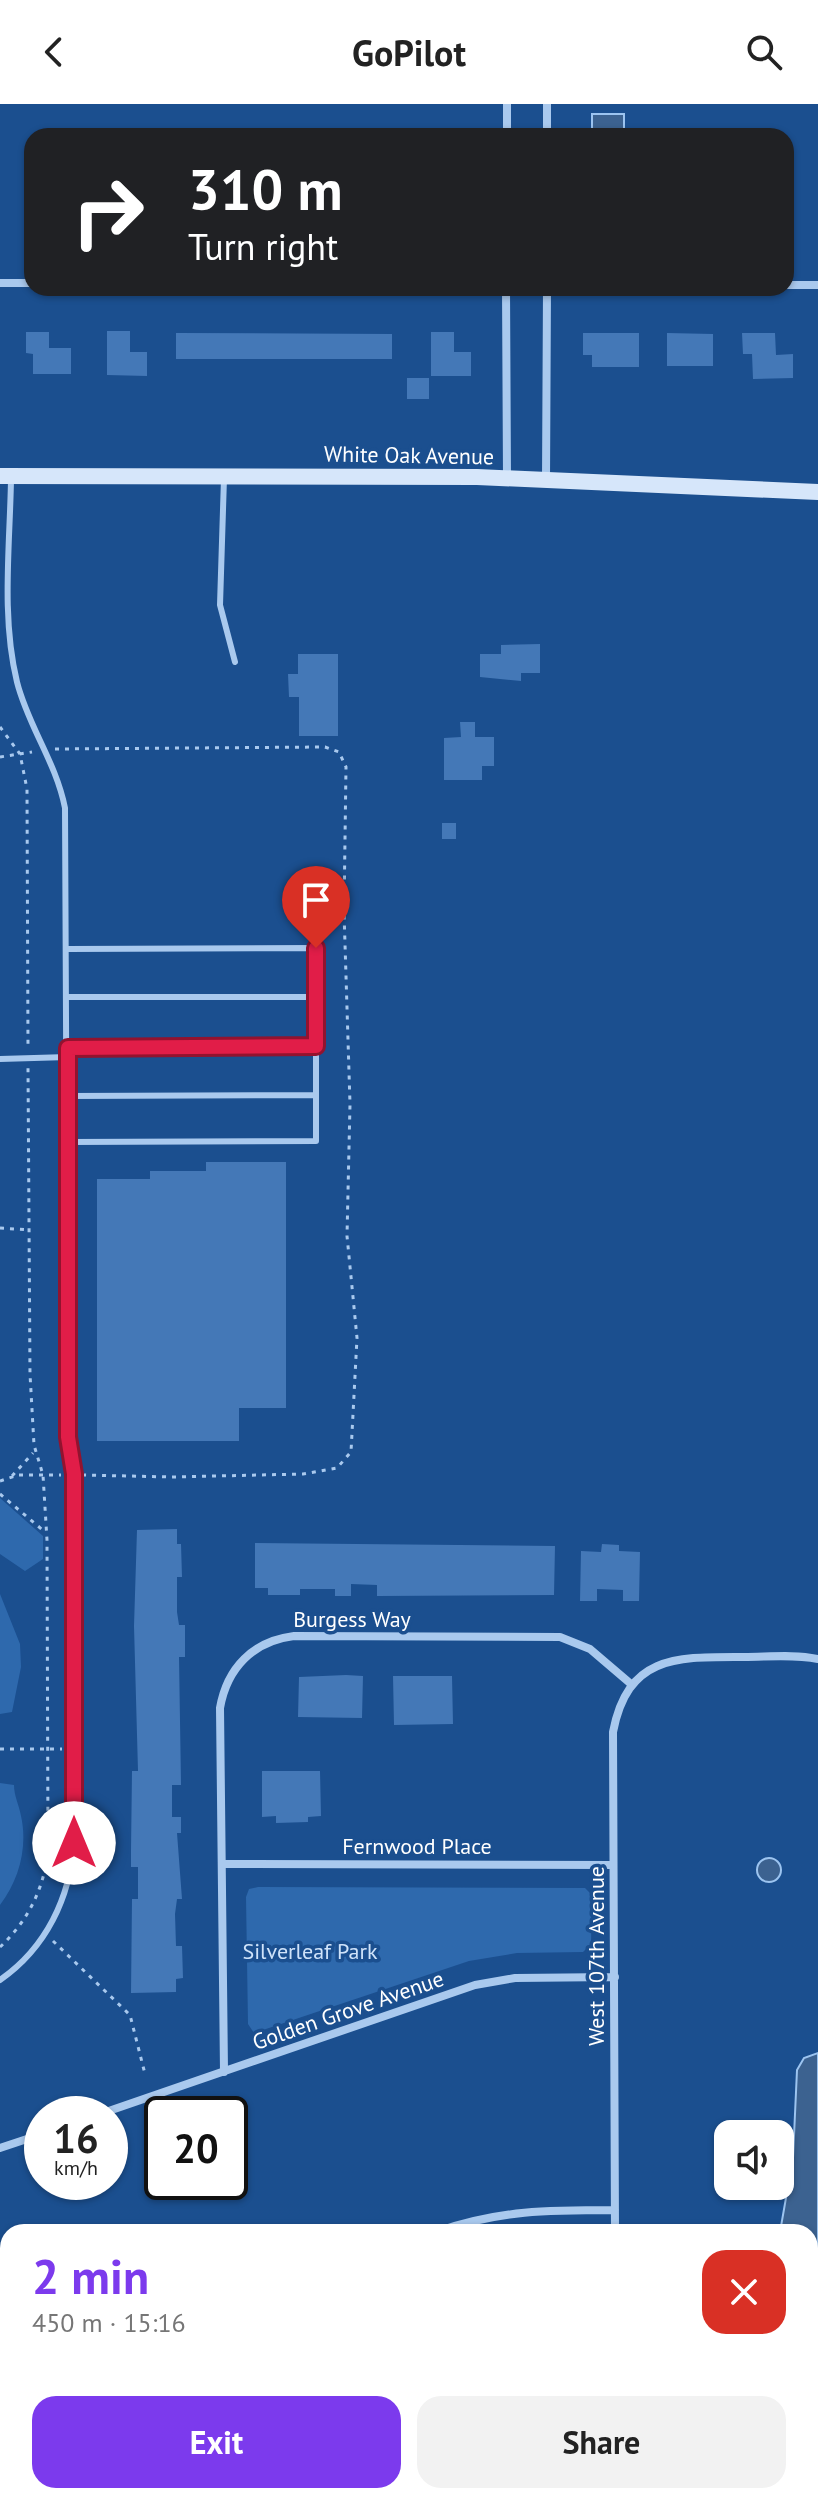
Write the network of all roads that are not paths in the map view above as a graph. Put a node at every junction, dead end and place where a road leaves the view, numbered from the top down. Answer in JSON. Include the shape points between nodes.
{"nodes":[{"id":1,"x":507,"y":104,"type":"edge"},
{"id":2,"x":547,"y":104,"type":"edge"},
{"id":3,"x":507,"y":128,"type":"edge"},
{"id":4,"x":547,"y":128,"type":"edge"},
{"id":5,"x":0,"y":283,"type":"edge"},
{"id":6,"x":24,"y":283,"type":"edge"},
{"id":7,"x":794,"y":285,"type":"edge"},
{"id":8,"x":818,"y":285,"type":"edge"},
{"id":9,"x":506,"y":296,"type":"edge"},
{"id":10,"x":547,"y":296,"type":"edge"},
{"id":11,"x":224,"y":475,"type":"junction"},
{"id":12,"x":6,"y":476,"type":"edge"},
{"id":13,"x":507,"y":478,"type":"junction"},
{"id":14,"x":546,"y":480,"type":"junction"},
{"id":15,"x":818,"y":492,"type":"edge"},
{"id":16,"x":235,"y":662,"type":"dead end"},
{"id":17,"x":68,"y":949,"type":"junction"},
{"id":18,"x":68,"y":997,"type":"junction"},
{"id":19,"x":315,"y":997,"type":"junction"},
{"id":20,"x":316,"y":1046,"type":"junction"},
{"id":21,"x":68,"y":1048,"type":"junction"},
{"id":22,"x":68,"y":1057,"type":"junction"},
{"id":23,"x":0,"y":1059,"type":"edge"},
{"id":24,"x":316,"y":1095,"type":"junction"},
{"id":25,"x":68,"y":1096,"type":"junction"},
{"id":26,"x":68,"y":1142,"type":"junction"},
{"id":27,"x":818,"y":1659,"type":"edge"},
{"id":28,"x":631,"y":1684,"type":"junction"},
{"id":29,"x":222,"y":1864,"type":"junction"},
{"id":30,"x":613,"y":1865,"type":"junction"},
{"id":31,"x":615,"y":1977,"type":"junction"},
{"id":32,"x":0,"y":1980,"type":"edge"},
{"id":33,"x":224,"y":2072,"type":"junction"},
{"id":34,"x":128,"y":2105,"type":"edge"},
{"id":35,"x":24,"y":2140,"type":"edge"},
{"id":36,"x":0,"y":2148,"type":"edge"},
{"id":37,"x":615,"y":2210,"type":"junction"},
{"id":38,"x":461,"y":2224,"type":"edge"},
{"id":39,"x":615,"y":2224,"type":"edge"}],
"edges":[{"from":1,"to":3,"type":"street"},
{"from":2,"to":4,"type":"street"},
{"from":5,"to":6,"type":"street"},
{"from":7,"to":8,"type":"street"},
{"from":9,"to":13,"type":"street"},
{"from":10,"to":14,"type":"street"},
{"from":11,"to":12,"type":"street","name":"White Oak Avenue"},
{"from":11,"to":13,"type":"street","name":"White Oak Avenue"},
{"from":11,"to":16,"type":"lane","via":[[220,605]]},
{"from":12,"to":17,"type":"lane","via":[[11,650],[20,695],[56,772],[65,808]]},
{"from":13,"to":14,"type":"street","name":"White Oak Avenue"},
{"from":14,"to":15,"type":"street","name":"White Oak Avenue"},
{"from":17,"to":18,"type":"lane"},
{"from":17,"to":19,"type":"lane","via":[[316,948]]},
{"from":18,"to":19,"type":"lane"},
{"from":18,"to":21,"type":"lane"},
{"from":19,"to":20,"type":"lane"},
{"from":20,"to":21,"type":"lane"},
{"from":20,"to":24,"type":"lane"},
{"from":21,"to":22,"type":"lane"},
{"from":22,"to":23,"type":"lane"},
{"from":22,"to":25,"type":"lane"},
{"from":24,"to":25,"type":"lane"},
{"from":24,"to":26,"type":"lane","via":[[316,1141]]},
{"from":25,"to":26,"type":"lane"},
{"from":26,"to":32,"type":"lane","via":[[68,1437],[74,1474],[71,1872],[45,1933]]},
{"from":27,"to":28,"type":"street","via":[[682,1658],[654,1666]]},
{"from":28,"to":29,"type":"street","name":"Burgess Way","via":[[590,1649],[560,1637],[294,1636],[267,1642],[235,1668],[222,1697]]},
{"from":28,"to":30,"type":"street","name":"West 107th Avenue","via":[[613,1732]]},
{"from":29,"to":30,"type":"street","name":"Fernwood Place"},
{"from":29,"to":33,"type":"street","name":"Burgess Way"},
{"from":30,"to":31,"type":"street","name":"West 107th Avenue"},
{"from":31,"to":33,"type":"street","name":"Golden Grove Avenue","via":[[488,1982]]},
{"from":31,"to":37,"type":"street","name":"West 107th Avenue"},
{"from":33,"to":34,"type":"street","name":"Golden Grove Avenue"},
{"from":35,"to":36,"type":"street"},
{"from":37,"to":38,"type":"street","via":[[514,2211]]},
{"from":37,"to":39,"type":"street","name":"West 107th Avenue"}]}
